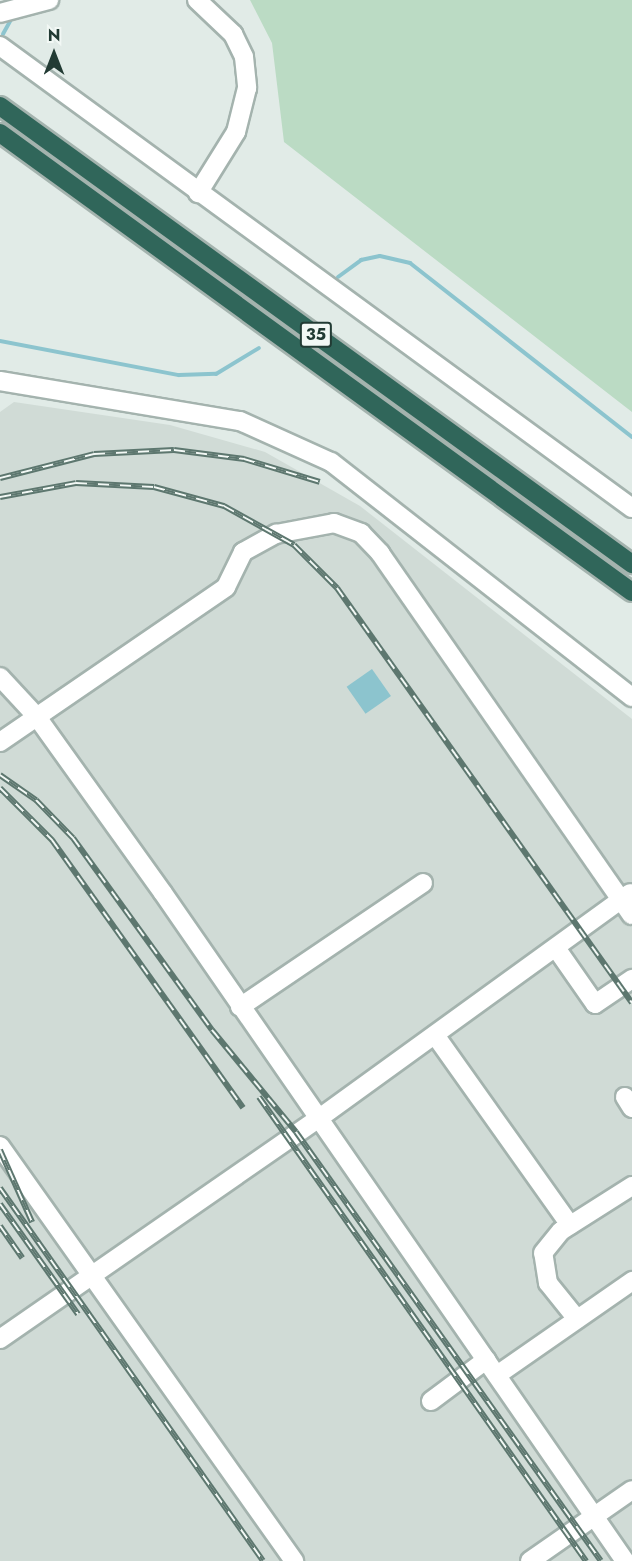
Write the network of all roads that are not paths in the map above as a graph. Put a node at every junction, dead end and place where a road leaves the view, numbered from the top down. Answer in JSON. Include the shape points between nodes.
{"nodes":[{"id":1,"x":49,"y":0,"type":"edge"},
{"id":2,"x":197,"y":0,"type":"edge"},
{"id":3,"x":0,"y":13,"type":"edge"},
{"id":4,"x":0,"y":46,"type":"edge"},
{"id":5,"x":0,"y":106,"type":"edge"},
{"id":6,"x":0,"y":133,"type":"edge"},
{"id":7,"x":198,"y":193,"type":"junction"},
{"id":8,"x":0,"y":381,"type":"edge"},
{"id":9,"x":632,"y":508,"type":"edge"},
{"id":10,"x":632,"y":564,"type":"edge"},
{"id":11,"x":632,"y":592,"type":"edge"},
{"id":12,"x":0,"y":677,"type":"edge"},
{"id":13,"x":632,"y":697,"type":"edge"},
{"id":14,"x":37,"y":717,"type":"junction"},
{"id":15,"x":0,"y":742,"type":"edge"},
{"id":16,"x":423,"y":883,"type":"dead end"},
{"id":17,"x":629,"y":902,"type":"edge"},
{"id":18,"x":556,"y":948,"type":"junction"},
{"id":19,"x":632,"y":979,"type":"edge"},
{"id":20,"x":240,"y":1007,"type":"junction"},
{"id":21,"x":435,"y":1035,"type":"junction"},
{"id":22,"x":318,"y":1119,"type":"junction"},
{"id":23,"x":0,"y":1146,"type":"edge"},
{"id":24,"x":632,"y":1186,"type":"edge"},
{"id":25,"x":570,"y":1225,"type":"junction"},
{"id":26,"x":94,"y":1272,"type":"junction"},
{"id":27,"x":632,"y":1281,"type":"edge"},
{"id":28,"x":577,"y":1319,"type":"junction"},
{"id":29,"x":0,"y":1339,"type":"edge"},
{"id":30,"x":486,"y":1360,"type":"junction"},
{"id":31,"x":497,"y":1375,"type":"junction"},
{"id":32,"x":431,"y":1401,"type":"dead end"},
{"id":33,"x":632,"y":1490,"type":"edge"},
{"id":34,"x":594,"y":1516,"type":"junction"},
{"id":35,"x":294,"y":1561,"type":"edge"},
{"id":36,"x":530,"y":1561,"type":"edge"},
{"id":37,"x":625,"y":1561,"type":"edge"}],
"edges":[{"from":1,"to":3,"type":"street"},
{"from":2,"to":7,"type":"street","via":[[233,34],[244,57],[248,88],[236,132]]},
{"from":4,"to":7,"type":"street"},
{"from":5,"to":10,"type":"highway","number":"35"},
{"from":6,"to":11,"type":"highway","number":"35"},
{"from":7,"to":9,"type":"street"},
{"from":8,"to":13,"type":"street","via":[[240,422],[331,462]]},
{"from":12,"to":14,"type":"street"},
{"from":14,"to":15,"type":"street"},
{"from":14,"to":17,"type":"street","via":[[226,587],[243,552],[284,531],[334,523],[361,533],[380,553]]},
{"from":14,"to":20,"type":"street"},
{"from":16,"to":20,"type":"street"},
{"from":17,"to":18,"type":"street"},
{"from":18,"to":19,"type":"street","via":[[595,1004]]},
{"from":18,"to":21,"type":"street"},
{"from":20,"to":22,"type":"street"},
{"from":21,"to":22,"type":"street"},
{"from":21,"to":25,"type":"street"},
{"from":22,"to":26,"type":"street"},
{"from":22,"to":30,"type":"street"},
{"from":23,"to":26,"type":"street"},
{"from":24,"to":25,"type":"street"},
{"from":25,"to":28,"type":"street","via":[[550,1240],[543,1267],[548,1283]]},
{"from":26,"to":29,"type":"street"},
{"from":26,"to":35,"type":"street"},
{"from":27,"to":28,"type":"street"},
{"from":28,"to":31,"type":"street"},
{"from":30,"to":31,"type":"street"},
{"from":30,"to":32,"type":"street"},
{"from":31,"to":34,"type":"street"},
{"from":33,"to":34,"type":"street"},
{"from":34,"to":36,"type":"street"},
{"from":34,"to":37,"type":"street"}]}
